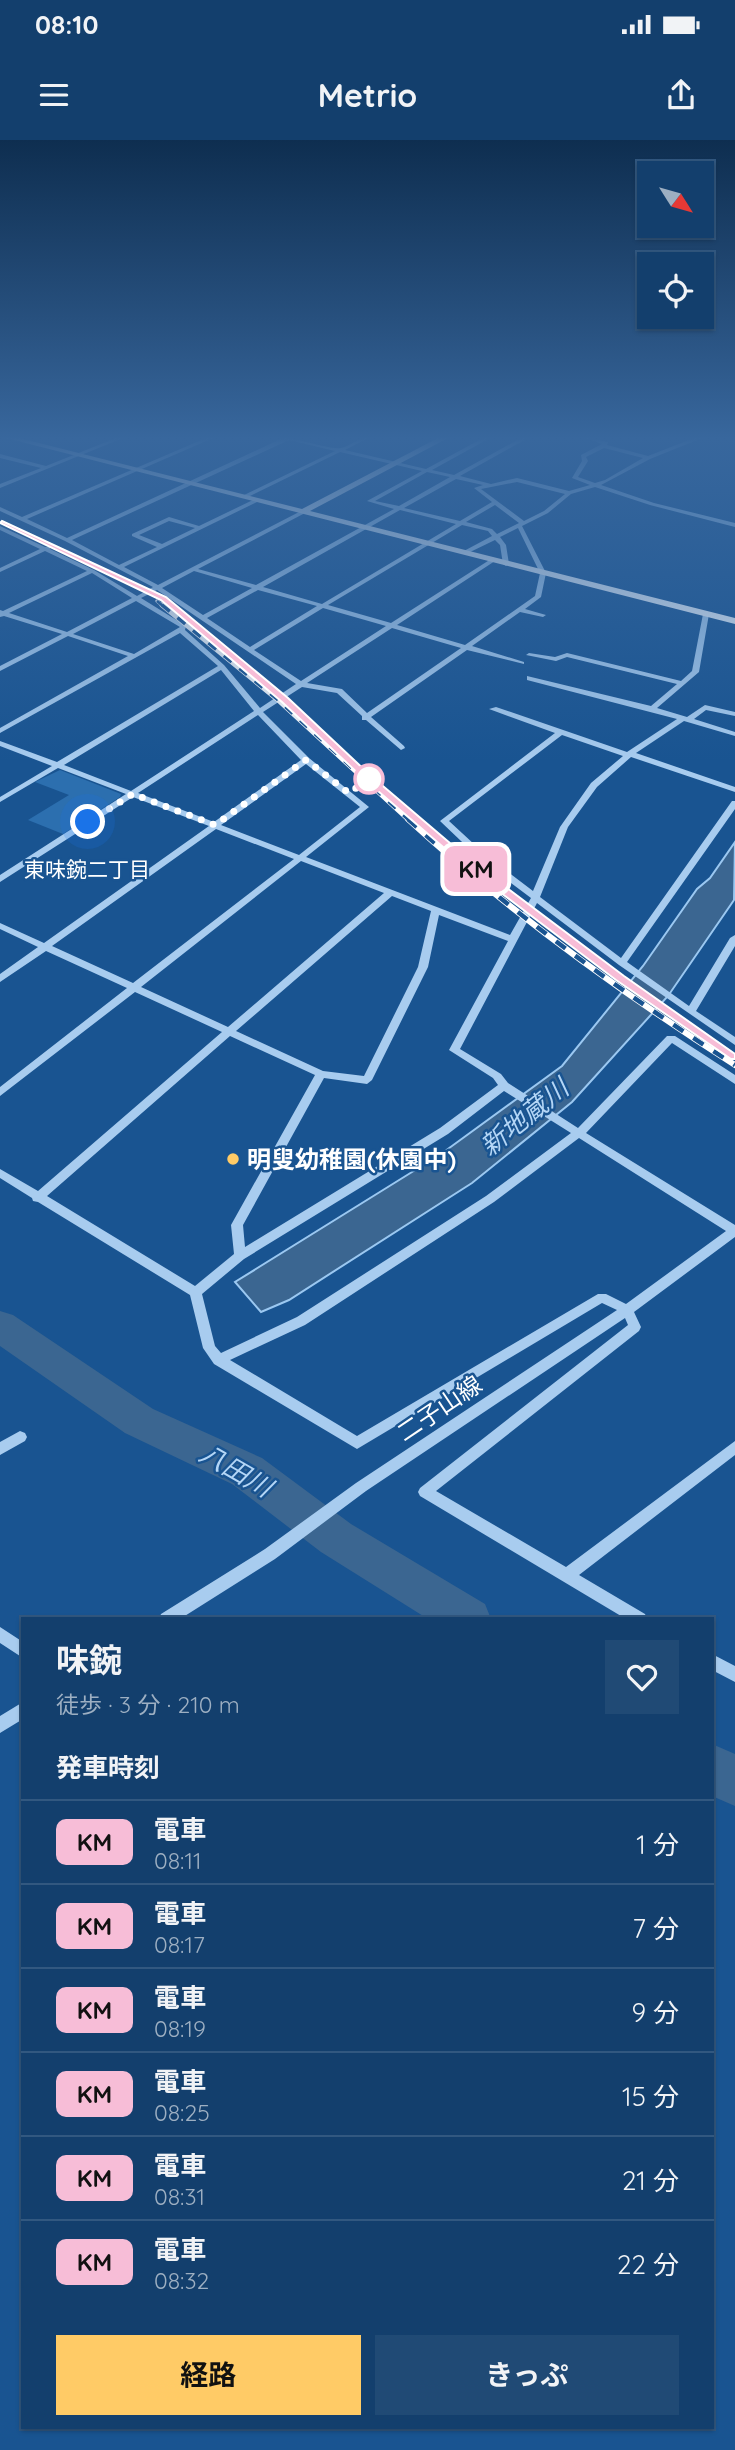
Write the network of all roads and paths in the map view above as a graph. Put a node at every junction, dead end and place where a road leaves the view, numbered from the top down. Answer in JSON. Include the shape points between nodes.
{"nodes":[{"id":1,"x":43,"y":546,"type":"edge"},
{"id":2,"x":78,"y":546,"type":"edge"},
{"id":3,"x":161,"y":546,"type":"edge"},
{"id":4,"x":238,"y":546,"type":"edge"},
{"id":5,"x":333,"y":546,"type":"edge"},
{"id":6,"x":422,"y":546,"type":"edge"},
{"id":7,"x":437,"y":546,"type":"edge"},
{"id":8,"x":478,"y":546,"type":"edge"},
{"id":9,"x":503,"y":546,"type":"edge"},
{"id":10,"x":531,"y":546,"type":"edge"},
{"id":11,"x":48,"y":548,"type":"junction"},
{"id":12,"x":464,"y":553,"type":"junction"},
{"id":13,"x":493,"y":560,"type":"junction"},
{"id":14,"x":506,"y":564,"type":"junction"},
{"id":15,"x":120,"y":567,"type":"junction"},
{"id":16,"x":193,"y":569,"type":"junction"},
{"id":17,"x":0,"y":570,"type":"edge"},
{"id":18,"x":92,"y":571,"type":"junction"},
{"id":19,"x":543,"y":573,"type":"junction"},
{"id":20,"x":157,"y":587,"type":"junction"},
{"id":21,"x":257,"y":588,"type":"junction"},
{"id":22,"x":137,"y":598,"type":"junction"},
{"id":23,"x":322,"y":606,"type":"junction"},
{"id":24,"x":519,"y":610,"type":"junction"},
{"id":25,"x":1,"y":614,"type":"edge"},
{"id":26,"x":706,"y":614,"type":"junction"},
{"id":27,"x":543,"y":615,"type":"dead end"},
{"id":28,"x":204,"y":617,"type":"junction"},
{"id":29,"x":735,"y":621,"type":"edge"},
{"id":30,"x":390,"y":625,"type":"junction"},
{"id":31,"x":181,"y":630,"type":"junction"},
{"id":32,"x":68,"y":634,"type":"junction"},
{"id":33,"x":465,"y":647,"type":"junction"},
{"id":34,"x":249,"y":650,"type":"junction"},
{"id":35,"x":529,"y":655,"type":"dead end"},
{"id":36,"x":134,"y":656,"type":"junction"},
{"id":37,"x":522,"y":663,"type":"dead end"},
{"id":38,"x":222,"y":666,"type":"junction"},
{"id":39,"x":0,"y":670,"type":"edge"},
{"id":40,"x":530,"y":678,"type":"dead end"},
{"id":41,"x":682,"y":683,"type":"junction"},
{"id":42,"x":300,"y":684,"type":"junction"},
{"id":43,"x":493,"y":709,"type":"dead end"},
{"id":44,"x":652,"y":709,"type":"junction"},
{"id":45,"x":259,"y":712,"type":"junction"},
{"id":46,"x":735,"y":715,"type":"edge"},
{"id":47,"x":365,"y":719,"type":"junction"},
{"id":48,"x":685,"y":720,"type":"junction"},
{"id":49,"x":0,"y":731,"type":"edge"},
{"id":50,"x":561,"y":732,"type":"junction"},
{"id":51,"x":735,"y":734,"type":"edge"},
{"id":52,"x":0,"y":743,"type":"edge"},
{"id":53,"x":401,"y":748,"type":"dead end"},
{"id":54,"x":630,"y":755,"type":"junction"},
{"id":55,"x":306,"y":760,"type":"junction"},
{"id":56,"x":58,"y":765,"type":"junction"},
{"id":57,"x":735,"y":790,"type":"edge"},
{"id":58,"x":133,"y":794,"type":"junction"},
{"id":59,"x":0,"y":800,"type":"edge"},
{"id":60,"x":735,"y":803,"type":"edge"},
{"id":61,"x":215,"y":825,"type":"junction"},
{"id":62,"x":302,"y":857,"type":"junction"},
{"id":63,"x":0,"y":879,"type":"edge"},
{"id":64,"x":391,"y":892,"type":"junction"},
{"id":65,"x":536,"y":898,"type":"junction"},
{"id":66,"x":436,"y":910,"type":"junction"},
{"id":67,"x":0,"y":926,"type":"edge"},
{"id":68,"x":735,"y":938,"type":"edge"},
{"id":69,"x":514,"y":940,"type":"junction"},
{"id":70,"x":47,"y":947,"type":"junction"},
{"id":71,"x":622,"y":963,"type":"junction"},
{"id":72,"x":0,"y":979,"type":"edge"},
{"id":73,"x":136,"y":988,"type":"junction"},
{"id":74,"x":691,"y":1012,"type":"junction"},
{"id":75,"x":231,"y":1032,"type":"junction"},
{"id":76,"x":735,"y":1042,"type":"edge"},
{"id":77,"x":321,"y":1074,"type":"junction"},
{"id":78,"x":735,"y":1080,"type":"edge"},
{"id":79,"x":507,"y":1088,"type":"junction"},
{"id":80,"x":0,"y":1092,"type":"edge"},
{"id":81,"x":575,"y":1129,"type":"junction"},
{"id":82,"x":0,"y":1173,"type":"edge"},
{"id":83,"x":37,"y":1198,"type":"junction"},
{"id":84,"x":735,"y":1231,"type":"edge"},
{"id":85,"x":240,"y":1255,"type":"junction"},
{"id":86,"x":196,"y":1292,"type":"junction"},
{"id":87,"x":626,"y":1310,"type":"junction"},
{"id":88,"x":219,"y":1360,"type":"junction"},
{"id":89,"x":20,"y":1437,"type":"dead end"},
{"id":90,"x":735,"y":1447,"type":"edge"},
{"id":91,"x":0,"y":1449,"type":"edge"},
{"id":92,"x":566,"y":1576,"type":"junction"},
{"id":93,"x":169,"y":1617,"type":"edge"},
{"id":94,"x":637,"y":1617,"type":"edge"},
{"id":95,"x":0,"y":1634,"type":"edge"},
{"id":96,"x":21,"y":1650,"type":"edge"},
{"id":97,"x":714,"y":1662,"type":"edge"},
{"id":98,"x":735,"y":1674,"type":"edge"},
{"id":99,"x":21,"y":1711,"type":"edge"},
{"id":100,"x":0,"y":1725,"type":"edge"}],
"edges":[{"from":1,"to":11,"type":"street"},
{"from":2,"to":15,"type":"street"},
{"from":3,"to":15,"type":"street"},
{"from":4,"to":16,"type":"street"},
{"from":5,"to":21,"type":"street"},
{"from":6,"to":23,"type":"street"},
{"from":7,"to":12,"type":"main road"},
{"from":8,"to":12,"type":"street"},
{"from":9,"to":14,"type":"street"},
{"from":10,"to":19,"type":"street"},
{"from":11,"to":17,"type":"street"},
{"from":11,"to":18,"type":"street"},
{"from":12,"to":13,"type":"main road"},
{"from":13,"to":14,"type":"main road"},
{"from":13,"to":30,"type":"street"},
{"from":14,"to":19,"type":"main road"},
{"from":15,"to":20,"type":"street"},
{"from":16,"to":20,"type":"street"},
{"from":16,"to":21,"type":"street"},
{"from":18,"to":22,"type":"street"},
{"from":18,"to":25,"type":"street"},
{"from":19,"to":24,"type":"street","via":[[538,597]]},
{"from":19,"to":26,"type":"main road"},
{"from":20,"to":22,"type":"street"},
{"from":20,"to":28,"type":"street"},
{"from":21,"to":23,"type":"street"},
{"from":21,"to":28,"type":"street"},
{"from":22,"to":31,"type":"street","via":[[184,627]]},
{"from":22,"to":32,"type":"street"},
{"from":23,"to":30,"type":"street"},
{"from":23,"to":34,"type":"street"},
{"from":24,"to":27,"type":"street"},
{"from":24,"to":33,"type":"street"},
{"from":25,"to":32,"type":"street"},
{"from":26,"to":29,"type":"main road"},
{"from":26,"to":41,"type":"street","via":[[695,672]]},
{"from":28,"to":34,"type":"street"},
{"from":30,"to":33,"type":"street"},
{"from":30,"to":42,"type":"street"},
{"from":31,"to":36,"type":"street"},
{"from":31,"to":38,"type":"street"},
{"from":32,"to":36,"type":"street"},
{"from":32,"to":39,"type":"street"},
{"from":33,"to":37,"type":"street"},
{"from":33,"to":47,"type":"street"},
{"from":34,"to":42,"type":"street"},
{"from":35,"to":41,"type":"street","via":[[556,659],[567,655]]},
{"from":36,"to":49,"type":"street"},
{"from":38,"to":45,"type":"street"},
{"from":38,"to":56,"type":"street"},
{"from":40,"to":44,"type":"street"},
{"from":41,"to":44,"type":"street"},
{"from":42,"to":45,"type":"street"},
{"from":42,"to":47,"type":"street","via":[[339,691]]},
{"from":43,"to":50,"type":"street"},
{"from":44,"to":48,"type":"street"},
{"from":45,"to":55,"type":"street"},
{"from":45,"to":58,"type":"street"},
{"from":46,"to":48,"type":"street","via":[[705,707]]},
{"from":47,"to":53,"type":"street"},
{"from":48,"to":51,"type":"street"},
{"from":48,"to":54,"type":"street"},
{"from":50,"to":54,"type":"street"},
{"from":50,"to":65,"type":"street","via":[[444,821]]},
{"from":52,"to":56,"type":"street"},
{"from":54,"to":57,"type":"street"},
{"from":54,"to":65,"type":"street","via":[[594,785],[564,827]]},
{"from":55,"to":61,"type":"street"},
{"from":55,"to":62,"type":"street","via":[[365,807]]},
{"from":56,"to":58,"type":"street"},
{"from":56,"to":59,"type":"street"},
{"from":58,"to":61,"type":"street"},
{"from":58,"to":63,"type":"street"},
{"from":60,"to":71,"type":"street"},
{"from":61,"to":62,"type":"street"},
{"from":61,"to":70,"type":"street"},
{"from":62,"to":64,"type":"street"},
{"from":62,"to":73,"type":"street"},
{"from":64,"to":66,"type":"street"},
{"from":64,"to":75,"type":"street"},
{"from":65,"to":69,"type":"street"},
{"from":65,"to":71,"type":"street"},
{"from":66,"to":69,"type":"street"},
{"from":66,"to":77,"type":"street","via":[[422,967],[367,1080]]},
{"from":67,"to":70,"type":"street"},
{"from":68,"to":74,"type":"street"},
{"from":69,"to":79,"type":"street","via":[[454,1050],[497,1076]]},
{"from":70,"to":72,"type":"street"},
{"from":70,"to":73,"type":"street"},
{"from":71,"to":74,"type":"street"},
{"from":73,"to":75,"type":"street"},
{"from":73,"to":80,"type":"street"},
{"from":74,"to":76,"type":"street"},
{"from":75,"to":77,"type":"street"},
{"from":75,"to":83,"type":"street"},
{"from":77,"to":85,"type":"street","via":[[237,1225]]},
{"from":78,"to":81,"type":"street","via":[[671,1038]]},
{"from":79,"to":81,"type":"street"},
{"from":79,"to":85,"type":"street"},
{"from":81,"to":84,"type":"street"},
{"from":81,"to":88,"type":"street","via":[[490,1199],[301,1321]]},
{"from":82,"to":83,"type":"street"},
{"from":83,"to":86,"type":"street"},
{"from":84,"to":87,"type":"street","name":"二子山線"},
{"from":85,"to":86,"type":"street"},
{"from":86,"to":88,"type":"street","via":[[209,1348]]},
{"from":87,"to":88,"type":"street","via":[[602,1297],[357,1443]]},
{"from":87,"to":92,"type":"street","via":[[635,1327],[425,1492]]},
{"from":87,"to":93,"type":"street","name":"二子山線"},
{"from":89,"to":91,"type":"street"},
{"from":90,"to":92,"type":"street"},
{"from":92,"to":94,"type":"street"},
{"from":95,"to":96,"type":"street"},
{"from":97,"to":98,"type":"street"},
{"from":99,"to":100,"type":"street"}]}
